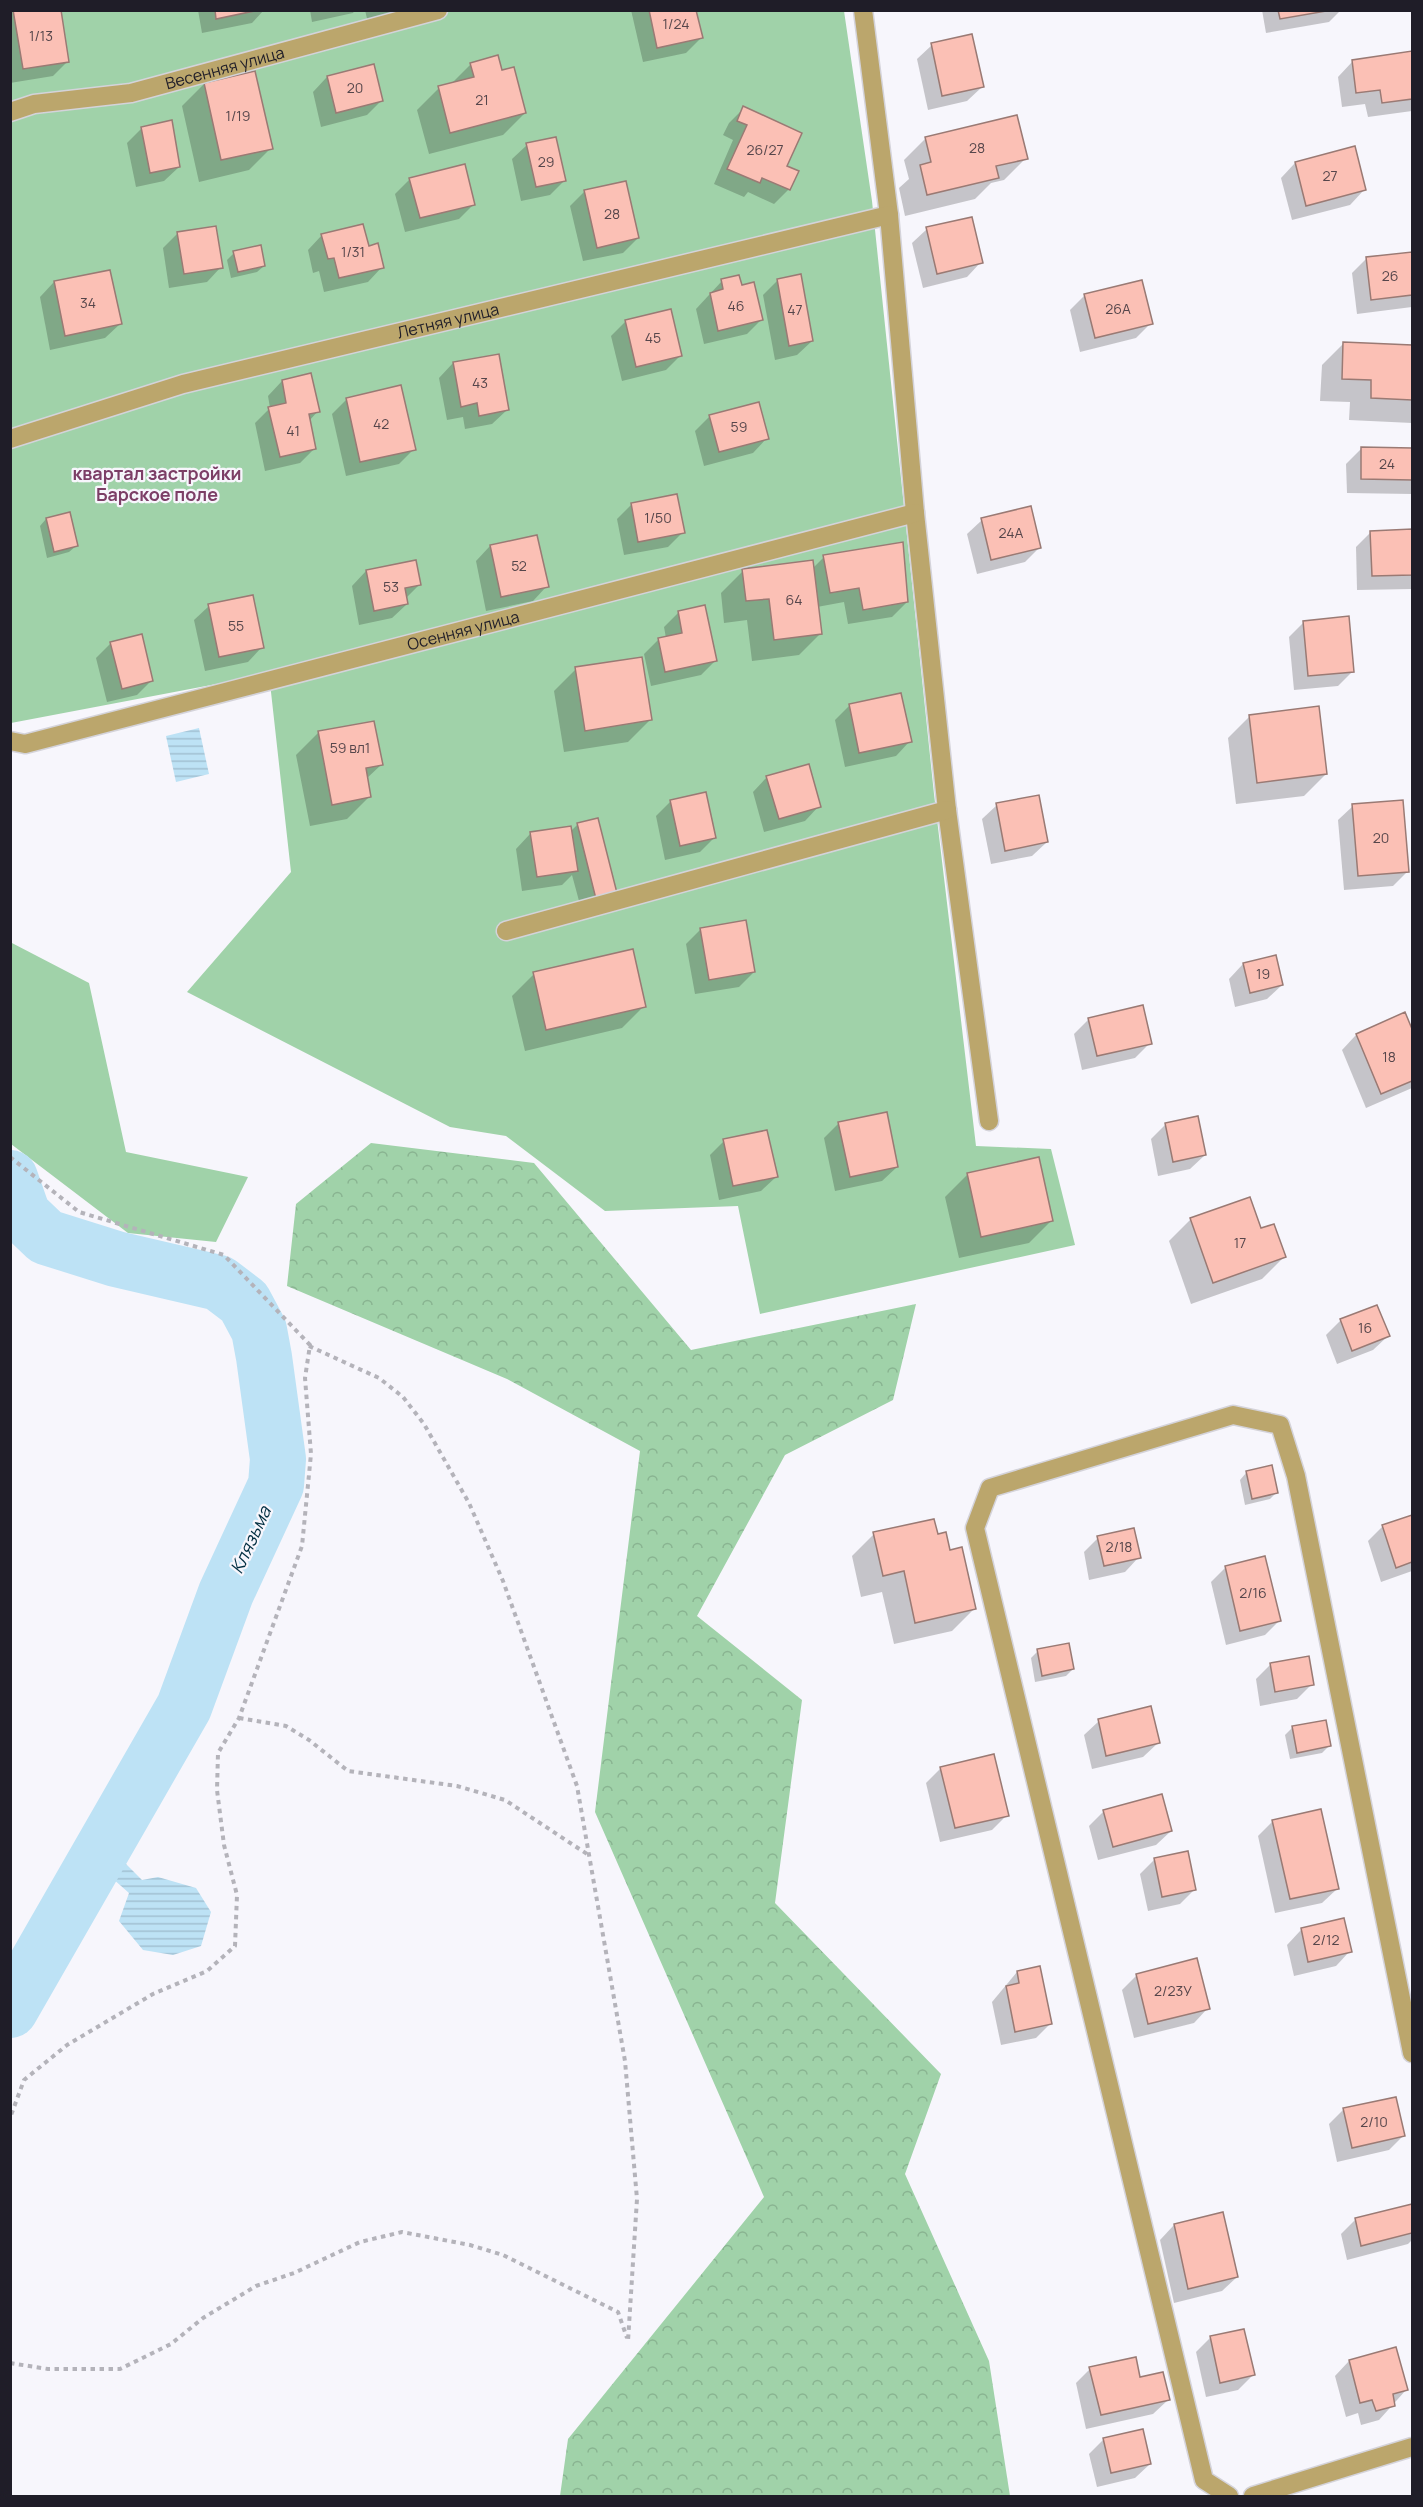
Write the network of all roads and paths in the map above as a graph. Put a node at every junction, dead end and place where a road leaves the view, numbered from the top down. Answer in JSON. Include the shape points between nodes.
{"nodes":[{"id":1,"x":438,"y":10,"type":"edge"},
{"id":2,"x":863,"y":10,"type":"edge"},
{"id":3,"x":10,"y":112,"type":"edge"},
{"id":4,"x":890,"y":215,"type":"junction"},
{"id":5,"x":10,"y":439,"type":"edge"},
{"id":6,"x":915,"y":513,"type":"junction"},
{"id":7,"x":10,"y":741,"type":"edge"},
{"id":8,"x":947,"y":810,"type":"junction"},
{"id":9,"x":506,"y":931,"type":"dead end"},
{"id":10,"x":989,"y":1121,"type":"dead end"},
{"id":11,"x":10,"y":1157,"type":"edge"},
{"id":12,"x":309,"y":1346,"type":"junction"},
{"id":13,"x":239,"y":1718,"type":"junction"},
{"id":14,"x":587,"y":1854,"type":"junction"},
{"id":15,"x":1413,"y":2053,"type":"edge"},
{"id":16,"x":10,"y":2118,"type":"edge"},
{"id":17,"x":10,"y":2363,"type":"edge"},
{"id":18,"x":1413,"y":2447,"type":"edge"},
{"id":19,"x":1229,"y":2496,"type":"edge"},
{"id":20,"x":1253,"y":2496,"type":"edge"}],
"edges":[{"from":1,"to":3,"type":"street","name":"Весенняя улица","via":[[131,93],[34,104]]},
{"from":2,"to":4,"type":"street"},
{"from":4,"to":5,"type":"street","name":"Летняя улица","via":[[183,384]]},
{"from":4,"to":6,"type":"street"},
{"from":6,"to":7,"type":"street","name":"Осенняя улица","via":[[26,744]]},
{"from":6,"to":8,"type":"street"},
{"from":8,"to":9,"type":"street"},
{"from":8,"to":10,"type":"street"},
{"from":11,"to":12,"type":"path","via":[[79,1212],[224,1255]]},
{"from":12,"to":13,"type":"path","via":[[305,1378],[311,1454],[302,1546]]},
{"from":12,"to":14,"type":"path","via":[[379,1378],[403,1397],[424,1424],[469,1503],[503,1581],[577,1786]]},
{"from":13,"to":14,"type":"path","via":[[286,1725],[348,1771],[456,1786],[505,1800]]},
{"from":13,"to":16,"type":"path","via":[[218,1753],[217,1790],[224,1845],[237,1895],[235,1946],[207,1971],[153,1994],[67,2045],[24,2080]]},
{"from":14,"to":17,"type":"path","via":[[625,2061],[636,2187],[628,2341],[618,2312],[502,2255],[402,2232],[360,2242],[256,2286],[171,2344],[120,2369],[48,2369]]},
{"from":15,"to":19,"type":"street","via":[[1296,1476],[1280,1425],[1233,1415],[990,1488],[975,1528],[1204,2481]]},
{"from":18,"to":20,"type":"street"}]}
